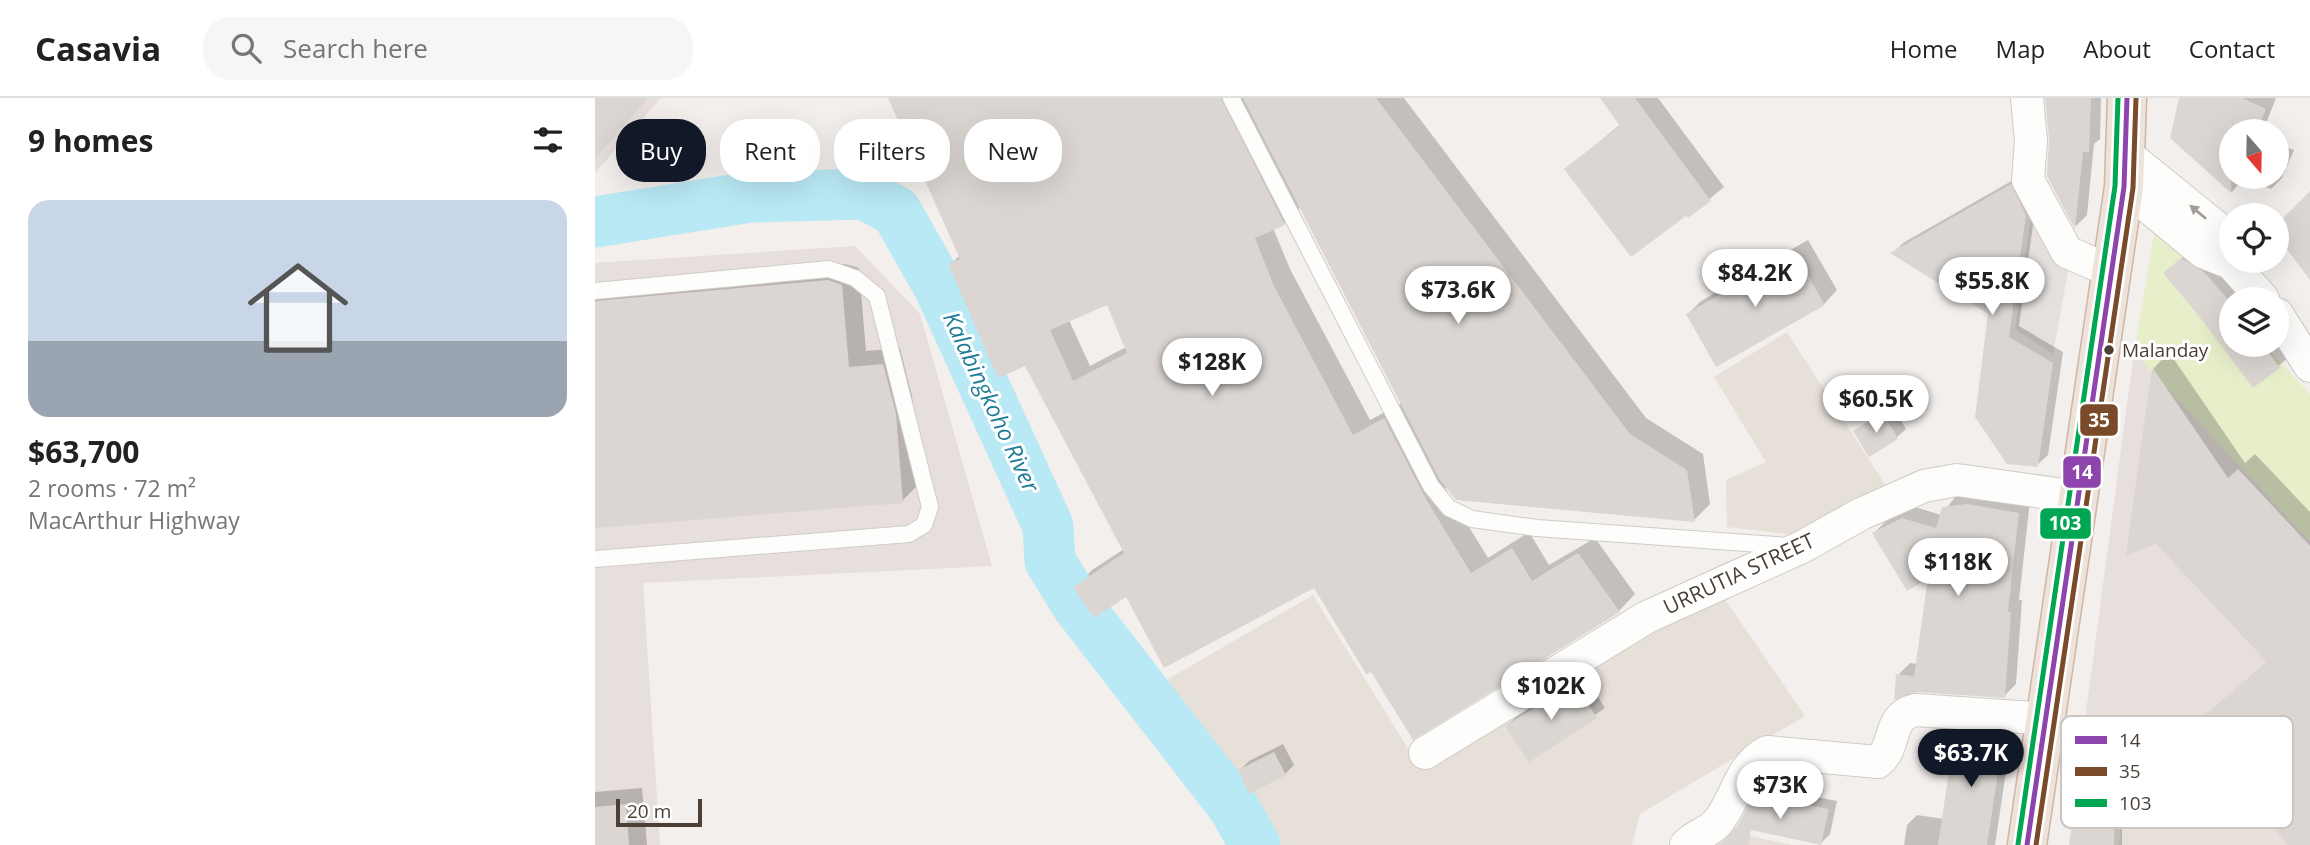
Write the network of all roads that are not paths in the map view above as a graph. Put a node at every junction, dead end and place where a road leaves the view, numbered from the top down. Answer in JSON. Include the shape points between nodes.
{"nodes":[{"id":1,"x":1231,"y":98,"type":"edge"},
{"id":2,"x":2027,"y":98,"type":"edge"},
{"id":3,"x":2127,"y":98,"type":"edge"},
{"id":4,"x":2125,"y":170,"type":"junction"},
{"id":5,"x":2111,"y":271,"type":"junction"},
{"id":6,"x":2252,"y":287,"type":"edge"},
{"id":7,"x":595,"y":291,"type":"edge"},
{"id":8,"x":2289,"y":322,"type":"edge"},
{"id":9,"x":2289,"y":334,"type":"edge"},
{"id":10,"x":2310,"y":337,"type":"edge"},
{"id":11,"x":2310,"y":366,"type":"edge"},
{"id":12,"x":2078,"y":498,"type":"junction"},
{"id":13,"x":1803,"y":547,"type":"junction"},
{"id":14,"x":595,"y":559,"type":"edge"},
{"id":15,"x":2048,"y":719,"type":"junction"},
{"id":16,"x":1425,"y":753,"type":"dead end"},
{"id":17,"x":1686,"y":845,"type":"edge"},
{"id":18,"x":2027,"y":845,"type":"edge"}],
"edges":[{"from":1,"to":13,"type":"lane","via":[[1431,486],[1449,508],[1472,519],[1537,528]]},
{"from":2,"to":5,"type":"street","via":[[2028,180],[2067,252]]},
{"from":3,"to":4,"type":"highway"},
{"from":4,"to":5,"type":"highway"},
{"from":4,"to":6,"type":"street","via":[[2203,252],[2231,263]]},
{"from":5,"to":12,"type":"highway"},
{"from":7,"to":14,"type":"lane","via":[[829,269],[855,278],[877,296],[930,507],[924,525],[909,534]]},
{"from":8,"to":10,"type":"street"},
{"from":9,"to":11,"type":"street"},
{"from":12,"to":13,"type":"street","name":"URRUTIA STREET","via":[[1957,480],[1924,486]]},
{"from":12,"to":15,"type":"highway"},
{"from":13,"to":16,"type":"street","name":"URRUTIA STREET","via":[[1647,617]]},
{"from":15,"to":17,"type":"street","via":[[1916,710],[1895,721],[1886,755],[1878,762],[1766,752],[1750,765],[1716,824]]},
{"from":15,"to":18,"type":"highway"}]}
